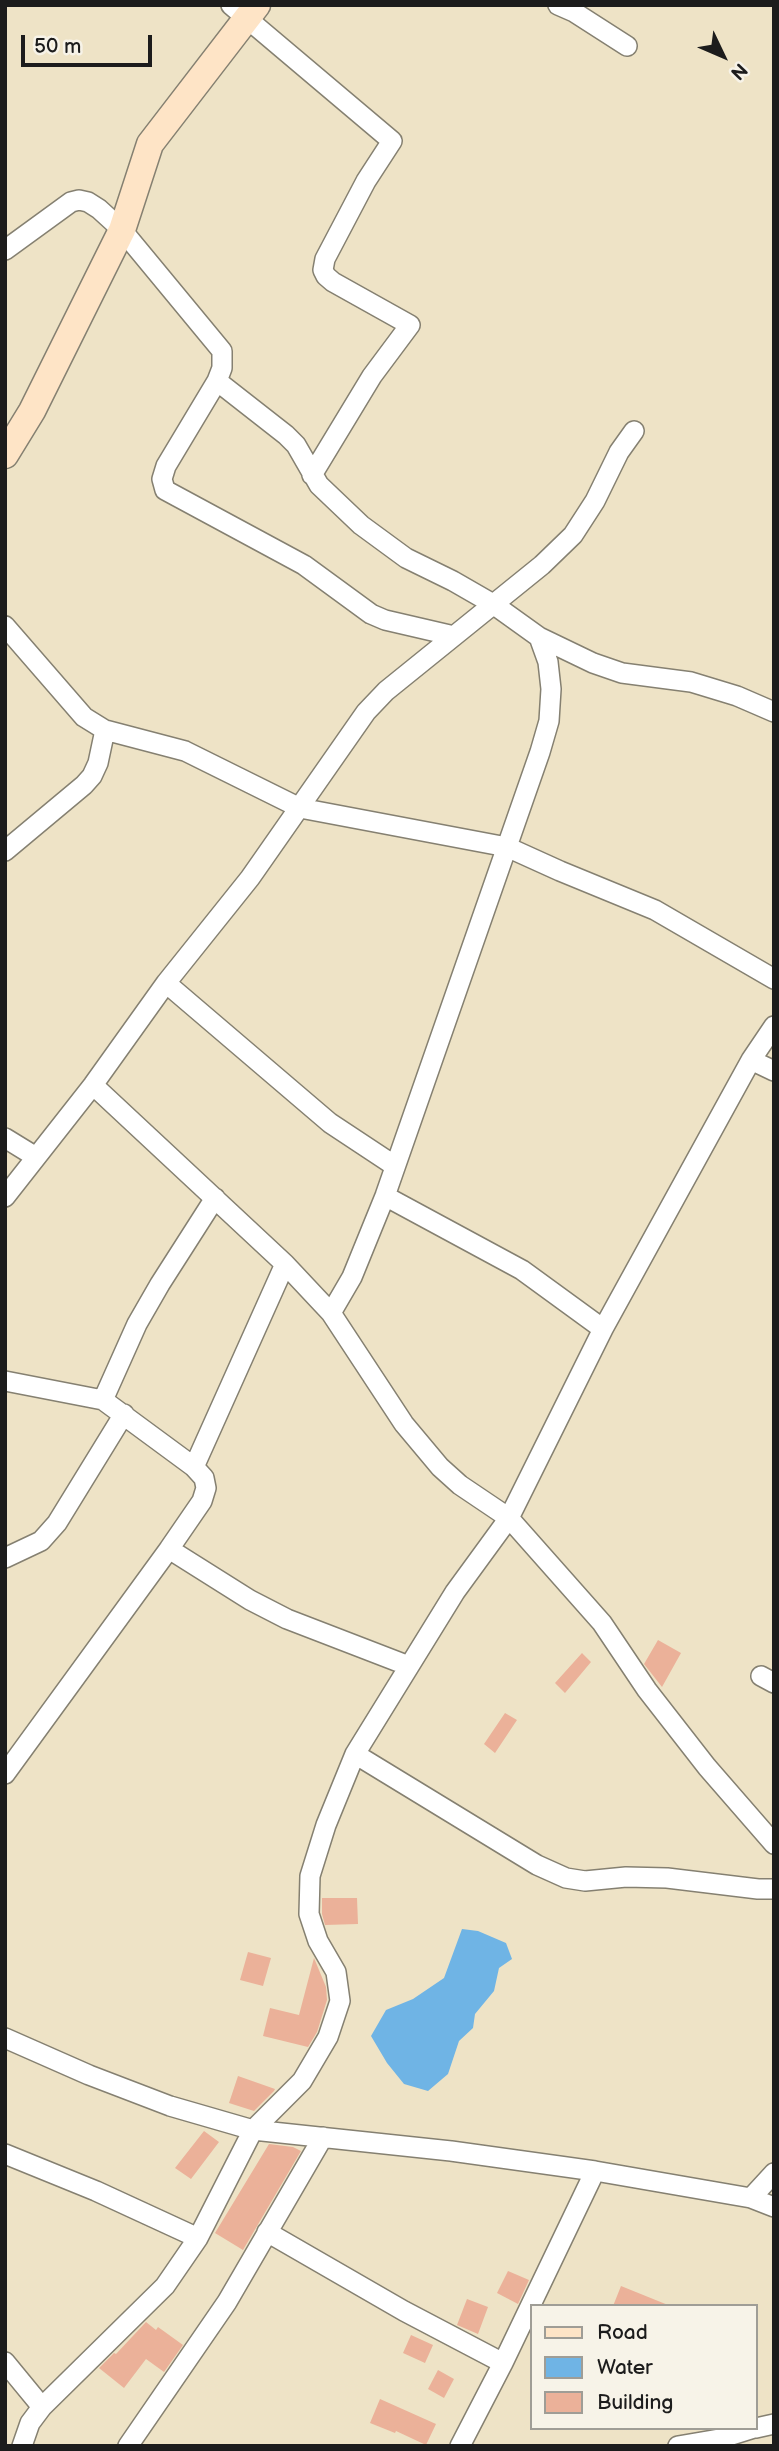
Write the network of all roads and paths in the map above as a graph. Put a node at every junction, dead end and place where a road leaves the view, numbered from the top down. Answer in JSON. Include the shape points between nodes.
{"nodes":[{"id":1,"x":558,"y":5,"type":"edge"},
{"id":2,"x":244,"y":10,"type":"edge"},
{"id":3,"x":626,"y":46,"type":"dead end"},
{"id":4,"x":122,"y":230,"type":"junction"},
{"id":5,"x":5,"y":250,"type":"edge"},
{"id":6,"x":217,"y":381,"type":"junction"},
{"id":7,"x":634,"y":431,"type":"dead end"},
{"id":8,"x":5,"y":456,"type":"edge"},
{"id":9,"x":312,"y":475,"type":"junction"},
{"id":10,"x":493,"y":604,"type":"junction"},
{"id":11,"x":5,"y":626,"type":"edge"},
{"id":12,"x":454,"y":636,"type":"junction"},
{"id":13,"x":540,"y":637,"type":"junction"},
{"id":14,"x":774,"y":712,"type":"edge"},
{"id":15,"x":104,"y":730,"type":"junction"},
{"id":16,"x":300,"y":808,"type":"junction"},
{"id":17,"x":507,"y":847,"type":"junction"},
{"id":18,"x":5,"y":851,"type":"edge"},
{"id":19,"x":774,"y":979,"type":"edge"},
{"id":20,"x":166,"y":983,"type":"junction"},
{"id":21,"x":774,"y":1026,"type":"edge"},
{"id":22,"x":751,"y":1060,"type":"junction"},
{"id":23,"x":774,"y":1070,"type":"edge"},
{"id":24,"x":93,"y":1085,"type":"junction"},
{"id":25,"x":5,"y":1138,"type":"edge"},
{"id":26,"x":36,"y":1157,"type":"junction"},
{"id":27,"x":395,"y":1166,"type":"junction"},
{"id":28,"x":385,"y":1196,"type":"junction"},
{"id":29,"x":5,"y":1197,"type":"edge"},
{"id":30,"x":215,"y":1198,"type":"junction"},
{"id":31,"x":285,"y":1264,"type":"junction"},
{"id":32,"x":331,"y":1313,"type":"junction"},
{"id":33,"x":603,"y":1329,"type":"junction"},
{"id":34,"x":5,"y":1381,"type":"edge"},
{"id":35,"x":103,"y":1400,"type":"junction"},
{"id":36,"x":124,"y":1414,"type":"junction"},
{"id":37,"x":194,"y":1467,"type":"junction"},
{"id":38,"x":509,"y":1518,"type":"junction"},
{"id":39,"x":169,"y":1549,"type":"junction"},
{"id":40,"x":5,"y":1558,"type":"edge"},
{"id":41,"x":409,"y":1666,"type":"junction"},
{"id":42,"x":355,"y":1754,"type":"junction"},
{"id":43,"x":5,"y":1774,"type":"edge"},
{"id":44,"x":774,"y":1844,"type":"edge"},
{"id":45,"x":774,"y":1889,"type":"edge"},
{"id":46,"x":5,"y":2038,"type":"edge"},
{"id":47,"x":253,"y":2130,"type":"junction"},
{"id":48,"x":323,"y":2137,"type":"junction"},
{"id":49,"x":5,"y":2154,"type":"edge"},
{"id":50,"x":595,"y":2171,"type":"junction"},
{"id":51,"x":774,"y":2173,"type":"edge"},
{"id":52,"x":751,"y":2198,"type":"junction"},
{"id":53,"x":774,"y":2207,"type":"edge"},
{"id":54,"x":267,"y":2232,"type":"junction"},
{"id":55,"x":198,"y":2238,"type":"junction"},
{"id":56,"x":531,"y":2304,"type":"edge"},
{"id":57,"x":530,"y":2307,"type":"edge"},
{"id":58,"x":5,"y":2362,"type":"edge"},
{"id":59,"x":503,"y":2363,"type":"junction"},
{"id":60,"x":42,"y":2407,"type":"junction"},
{"id":61,"x":748,"y":2430,"type":"edge"},
{"id":62,"x":22,"y":2446,"type":"edge"},
{"id":63,"x":128,"y":2446,"type":"edge"},
{"id":64,"x":460,"y":2446,"type":"edge"},
{"id":65,"x":678,"y":2446,"type":"edge"}],
"edges":[{"from":1,"to":3,"type":"street"},
{"from":2,"to":4,"type":"street","via":[[150,144]]},
{"from":2,"to":9,"type":"street","via":[[391,141],[342,226],[323,270],[333,282],[410,325],[372,376]]},
{"from":4,"to":5,"type":"street","via":[[99,209],[79,200]]},
{"from":4,"to":6,"type":"street","via":[[222,351]]},
{"from":4,"to":8,"type":"street"},
{"from":6,"to":9,"type":"street","via":[[286,435]]},
{"from":6,"to":12,"type":"street","via":[[166,466],[165,490],[304,565],[371,614]]},
{"from":7,"to":10,"type":"street","via":[[573,536]]},
{"from":9,"to":10,"type":"street","via":[[361,525],[406,558]]},
{"from":10,"to":12,"type":"street"},
{"from":10,"to":13,"type":"street"},
{"from":11,"to":15,"type":"street","via":[[84,717]]},
{"from":12,"to":16,"type":"street","via":[[366,712]]},
{"from":13,"to":14,"type":"street","via":[[611,670],[691,682]]},
{"from":13,"to":17,"type":"street","via":[[551,689],[549,721]]},
{"from":15,"to":16,"type":"street","via":[[185,751]]},
{"from":15,"to":18,"type":"street","via":[[92,776]]},
{"from":16,"to":17,"type":"street"},
{"from":16,"to":20,"type":"street"},
{"from":17,"to":19,"type":"street","via":[[655,910]]},
{"from":17,"to":27,"type":"street"},
{"from":20,"to":24,"type":"street"},
{"from":20,"to":27,"type":"street","via":[[330,1123]]},
{"from":21,"to":22,"type":"street"},
{"from":22,"to":23,"type":"street"},
{"from":22,"to":33,"type":"street"},
{"from":24,"to":26,"type":"street"},
{"from":24,"to":30,"type":"street"},
{"from":25,"to":26,"type":"street"},
{"from":26,"to":29,"type":"street"},
{"from":27,"to":28,"type":"street"},
{"from":28,"to":32,"type":"street","via":[[352,1277]]},
{"from":28,"to":33,"type":"street","via":[[522,1270]]},
{"from":30,"to":31,"type":"street"},
{"from":30,"to":35,"type":"street","via":[[137,1324]]},
{"from":31,"to":32,"type":"street"},
{"from":31,"to":37,"type":"street"},
{"from":32,"to":38,"type":"street","via":[[404,1424],[440,1467]]},
{"from":33,"to":38,"type":"street"},
{"from":34,"to":35,"type":"street"},
{"from":35,"to":36,"type":"street"},
{"from":36,"to":37,"type":"street"},
{"from":36,"to":40,"type":"street","via":[[57,1523],[41,1541]]},
{"from":37,"to":39,"type":"street","via":[[206,1488]]},
{"from":38,"to":41,"type":"street"},
{"from":38,"to":44,"type":"street","via":[[602,1623],[647,1690]]},
{"from":39,"to":41,"type":"street","via":[[287,1619]]},
{"from":39,"to":43,"type":"street"},
{"from":41,"to":42,"type":"street"},
{"from":42,"to":45,"type":"street","via":[[566,1878],[667,1878]]},
{"from":42,"to":47,"type":"street","via":[[310,1876],[309,1914],[336,1972],[340,2001],[328,2037],[302,2081]]},
{"from":46,"to":47,"type":"street","via":[[170,2106]]},
{"from":47,"to":48,"type":"street"},
{"from":47,"to":55,"type":"street"},
{"from":48,"to":50,"type":"street"},
{"from":48,"to":54,"type":"street"},
{"from":49,"to":55,"type":"street"},
{"from":50,"to":52,"type":"street"},
{"from":50,"to":56,"type":"street"},
{"from":51,"to":52,"type":"street"},
{"from":52,"to":53,"type":"street"},
{"from":54,"to":59,"type":"street"},
{"from":54,"to":63,"type":"street","via":[[227,2302]]},
{"from":55,"to":60,"type":"street","via":[[165,2286]]},
{"from":57,"to":59,"type":"street"},
{"from":58,"to":60,"type":"street"},
{"from":59,"to":64,"type":"street"},
{"from":60,"to":62,"type":"street"},
{"from":61,"to":65,"type":"street"}]}
